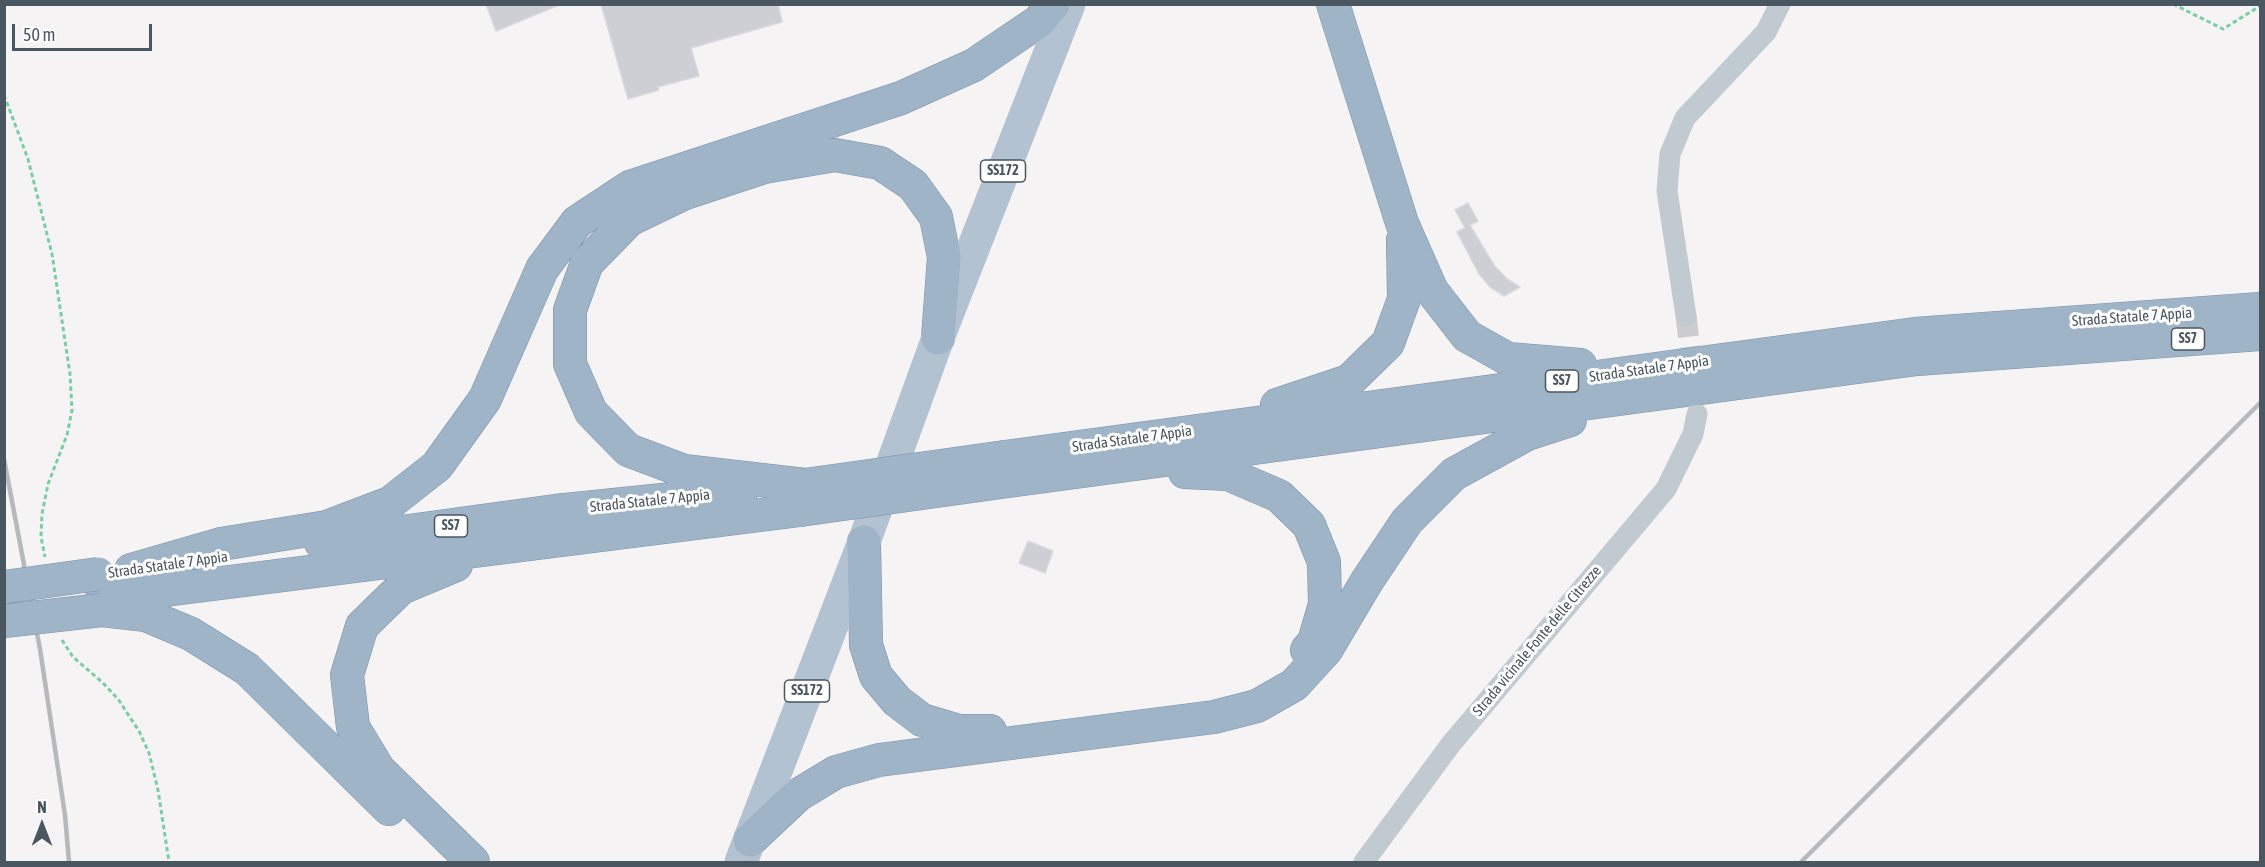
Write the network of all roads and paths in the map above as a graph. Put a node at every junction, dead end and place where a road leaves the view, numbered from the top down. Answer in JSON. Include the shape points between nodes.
{"nodes":[{"id":1,"x":1053,"y":4,"type":"edge"},
{"id":2,"x":1069,"y":4,"type":"edge"},
{"id":3,"x":1333,"y":4,"type":"edge"},
{"id":4,"x":1780,"y":4,"type":"edge"},
{"id":5,"x":2173,"y":4,"type":"edge"},
{"id":6,"x":2260,"y":6,"type":"edge"},
{"id":7,"x":4,"y":95,"type":"edge"},
{"id":8,"x":1402,"y":223,"type":"junction"},
{"id":9,"x":2260,"y":309,"type":"edge"},
{"id":10,"x":1686,"y":316,"type":"tunnel mouth"},
{"id":11,"x":2118,"y":331,"type":"junction"},
{"id":12,"x":2260,"y":334,"type":"edge"},
{"id":13,"x":938,"y":338,"type":"junction"},
{"id":14,"x":1644,"y":382,"type":"junction"},
{"id":15,"x":1697,"y":414,"type":"dead end"},
{"id":16,"x":1200,"y":430,"type":"junction"},
{"id":17,"x":1114,"y":467,"type":"junction"},
{"id":18,"x":1003,"y":470,"type":"junction"},
{"id":19,"x":803,"y":497,"type":"junction"},
{"id":20,"x":864,"y":542,"type":"junction"},
{"id":21,"x":496,"y":549,"type":"junction"},
{"id":22,"x":45,"y":559,"type":"dead end"},
{"id":23,"x":131,"y":570,"type":"junction"},
{"id":24,"x":4,"y":587,"type":"edge"},
{"id":25,"x":101,"y":594,"type":"junction"},
{"id":26,"x":4,"y":610,"type":"edge"},
{"id":27,"x":4,"y":621,"type":"edge"},
{"id":28,"x":60,"y":637,"type":"dead end"},
{"id":29,"x":745,"y":851,"type":"edge"},
{"id":30,"x":169,"y":862,"type":"edge"},
{"id":31,"x":443,"y":862,"type":"edge"},
{"id":32,"x":473,"y":862,"type":"edge"},
{"id":33,"x":1364,"y":862,"type":"edge"}],
"edges":[{"from":1,"to":23,"type":"highway","via":[[1038,21],[974,65],[901,98],[630,187],[577,222],[542,269],[485,399],[437,466],[390,503],[327,527],[221,544]]},
{"from":2,"to":13,"type":"main road","number":"SS172"},
{"from":3,"to":8,"type":"highway"},
{"from":4,"to":10,"type":"street","via":[[1766,32],[1685,118],[1670,154],[1667,191]]},
{"from":5,"to":6,"type":"path","via":[[2223,29]]},
{"from":7,"to":22,"type":"path","via":[[27,159],[52,254],[69,374],[72,410],[42,514]]},
{"from":8,"to":14,"type":"highway","via":[[1432,291],[1467,336],[1508,359]]},
{"from":8,"to":16,"type":"highway","via":[[1404,299],[1388,343],[1349,381]]},
{"from":9,"to":11,"type":"highway","name":"Strada Statale 7 Appia","number":"SS7"},
{"from":11,"to":12,"type":"highway","name":"Strada Statale 7 Appia","number":"SS7"},
{"from":11,"to":14,"type":"highway","name":"Strada Statale 7 Appia","number":"SS7","via":[[1917,359]]},
{"from":13,"to":19,"type":"highway","via":[[944,257],[936,217],[913,185],[880,163],[835,155],[764,167],[685,193],[629,220],[587,263],[570,310],[570,364],[591,412],[628,450],[684,471]]},
{"from":13,"to":20,"type":"main road","number":"SS172"},
{"from":14,"to":16,"type":"highway","name":"Strada Statale 7 Appia","number":"SS7"},
{"from":14,"to":17,"type":"highway","name":"Strada Statale 7 Appia","number":"SS7"},
{"from":14,"to":29,"type":"highway","via":[[1527,434],[1454,474],[1407,521],[1326,650],[1294,685],[1257,706],[1214,717],[879,760],[836,772],[798,795]]},
{"from":15,"to":33,"type":"street","name":"Strada vicinale Fonte delle Citrezze","via":[[1693,434],[1666,489],[1451,744]]},
{"from":16,"to":18,"type":"highway","name":"Strada Statale 7 Appia","number":"SS7"},
{"from":17,"to":18,"type":"highway","name":"Strada Statale 7 Appia","number":"SS7"},
{"from":17,"to":20,"type":"highway","via":[[1228,474],[1279,496],[1309,525],[1324,562],[1325,604],[1314,642],[1286,676],[1252,695],[1211,705],[1112,718],[998,731],[958,731],[922,720],[897,701],[876,676],[866,645]]},
{"from":18,"to":19,"type":"highway","name":"Strada Statale 7 Appia","number":"SS7","bridge":true},
{"from":19,"to":21,"type":"highway","name":"Strada Statale 7 Appia","number":"SS7"},
{"from":19,"to":23,"type":"highway","name":"Strada Statale 7 Appia","number":"SS7","via":[[555,511]]},
{"from":20,"to":29,"type":"main road","number":"SS172"},
{"from":21,"to":25,"type":"highway","name":"Strada Statale 7 Appia","number":"SS7"},
{"from":21,"to":32,"type":"highway","via":[[401,588],[362,626],[347,675],[353,727],[379,770]]},
{"from":23,"to":25,"type":"highway","name":"Strada Statale 7 Appia","number":"SS7"},
{"from":24,"to":25,"type":"highway","name":"Strada Statale 7 Appia","number":"SS7","bridge":true},
{"from":25,"to":26,"type":"highway","name":"Strada Statale 7 Appia","number":"SS7"},
{"from":25,"to":27,"type":"highway","bridge":true},
{"from":25,"to":31,"type":"highway","via":[[191,634],[247,669]]},
{"from":28,"to":30,"type":"path","via":[[73,657],[118,699],[139,731],[158,790]]}]}
